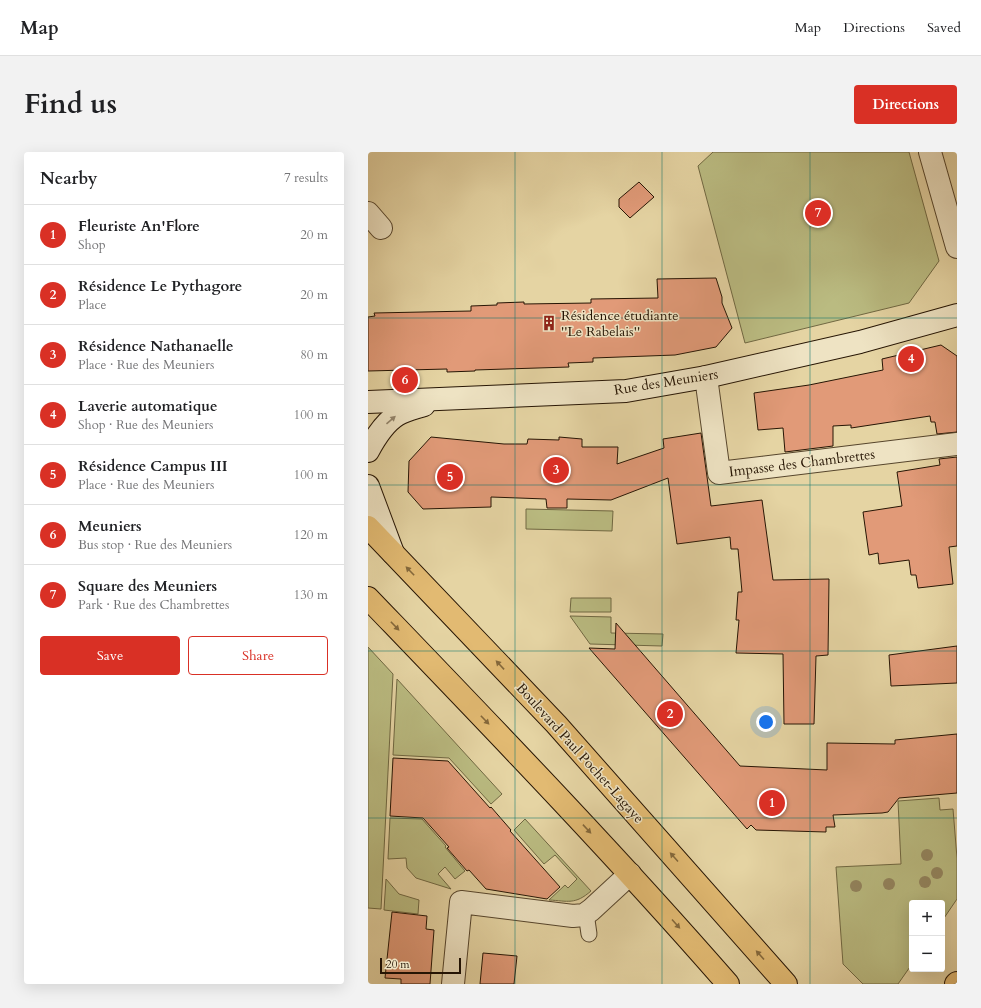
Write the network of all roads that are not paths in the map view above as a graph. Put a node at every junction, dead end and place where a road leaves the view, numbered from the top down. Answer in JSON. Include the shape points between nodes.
{"nodes":[{"id":1,"x":930,"y":152,"type":"edge"},
{"id":2,"x":957,"y":247,"type":"edge"},
{"id":3,"x":957,"y":315,"type":"edge"},
{"id":4,"x":706,"y":377,"type":"junction"},
{"id":5,"x":440,"y":399,"type":"junction"},
{"id":6,"x":368,"y":402,"type":"edge"},
{"id":7,"x":957,"y":444,"type":"edge"},
{"id":8,"x":368,"y":451,"type":"edge"},
{"id":9,"x":368,"y":486,"type":"edge"},
{"id":10,"x":368,"y":527,"type":"edge"},
{"id":11,"x":393,"y":553,"type":"junction"},
{"id":12,"x":368,"y":598,"type":"edge"},
{"id":13,"x":630,"y":874,"type":"junction"},
{"id":14,"x":453,"y":984,"type":"edge"},
{"id":15,"x":728,"y":984,"type":"edge"},
{"id":16,"x":786,"y":984,"type":"edge"}],
"edges":[{"from":1,"to":2,"type":"main road"},
{"from":3,"to":4,"type":"main road","name":"Rue des Meuniers","via":[[860,342]]},
{"from":4,"to":5,"type":"main road","name":"Rue des Meuniers","via":[[626,391]]},
{"from":4,"to":7,"type":"main road","name":"Impasse des Chambrettes","via":[[719,473]]},
{"from":5,"to":6,"type":"main road","name":"Rue des Meuniers"},
{"from":8,"to":5,"type":"main road","one_way":true,"via":[[376,436],[397,415]]},
{"from":9,"to":11,"type":"main road"},
{"from":10,"to":11,"type":"main road","name":"Boulevard Paul Pochet-Lagaye"},
{"from":16,"to":11,"type":"main road","name":"Boulevard Paul Pochet-Lagaye","one_way":true,"via":[[556,724]]},
{"from":12,"to":13,"type":"main road","one_way":true},
{"from":13,"to":14,"type":"main road","via":[[587,923],[584,915],[573,916],[461,902]]},
{"from":13,"to":15,"type":"main road","one_way":true}]}
